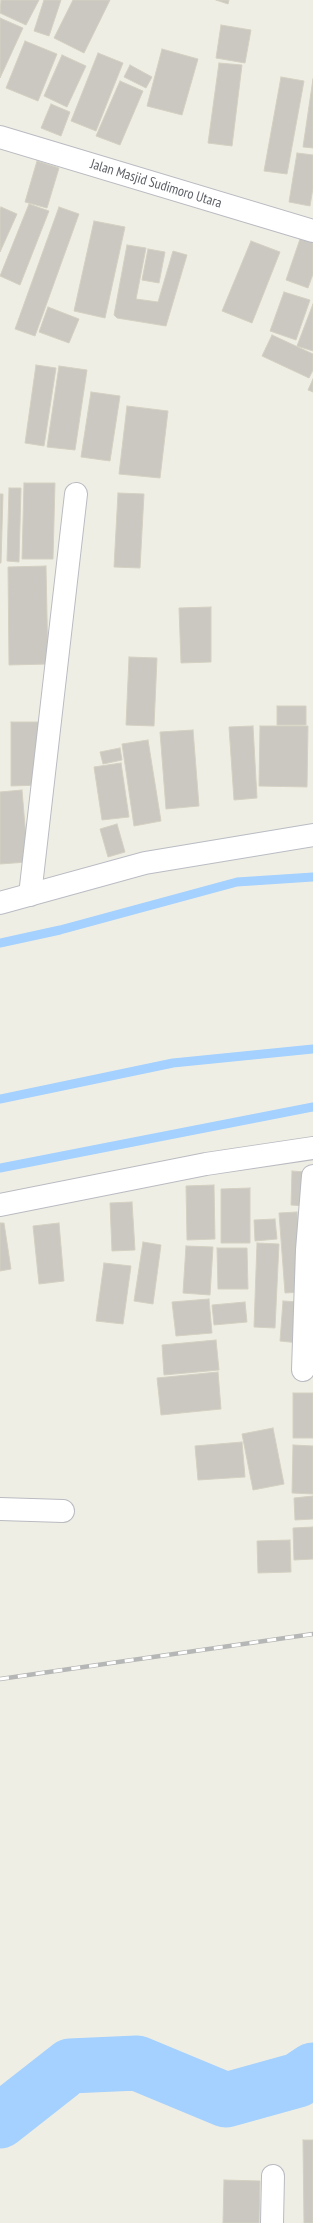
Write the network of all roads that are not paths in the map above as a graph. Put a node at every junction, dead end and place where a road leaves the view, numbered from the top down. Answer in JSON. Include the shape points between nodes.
{"nodes":[{"id":1,"x":0,"y":137,"type":"edge"},
{"id":2,"x":313,"y":231,"type":"edge"},
{"id":3,"x":76,"y":494,"type":"dead end"},
{"id":4,"x":313,"y":835,"type":"edge"},
{"id":5,"x":30,"y":895,"type":"junction"},
{"id":6,"x":0,"y":903,"type":"edge"},
{"id":7,"x":313,"y":1148,"type":"edge"},
{"id":8,"x":313,"y":1176,"type":"edge"},
{"id":9,"x":0,"y":1205,"type":"edge"},
{"id":10,"x":303,"y":1370,"type":"dead end"},
{"id":11,"x":0,"y":1509,"type":"edge"},
{"id":12,"x":63,"y":1511,"type":"dead end"},
{"id":13,"x":273,"y":2176,"type":"dead end"},
{"id":14,"x":272,"y":2223,"type":"edge"}],
"edges":[{"from":1,"to":2,"type":"street","name":"Jalan Masjid Sudimoro Utara"},
{"from":3,"to":5,"type":"street"},
{"from":4,"to":5,"type":"street","via":[[145,863]]},
{"from":5,"to":6,"type":"street"},
{"from":7,"to":9,"type":"street","via":[[206,1164]]},
{"from":8,"to":10,"type":"street","via":[[307,1250]]},
{"from":11,"to":12,"type":"street"},
{"from":13,"to":14,"type":"street"}]}
